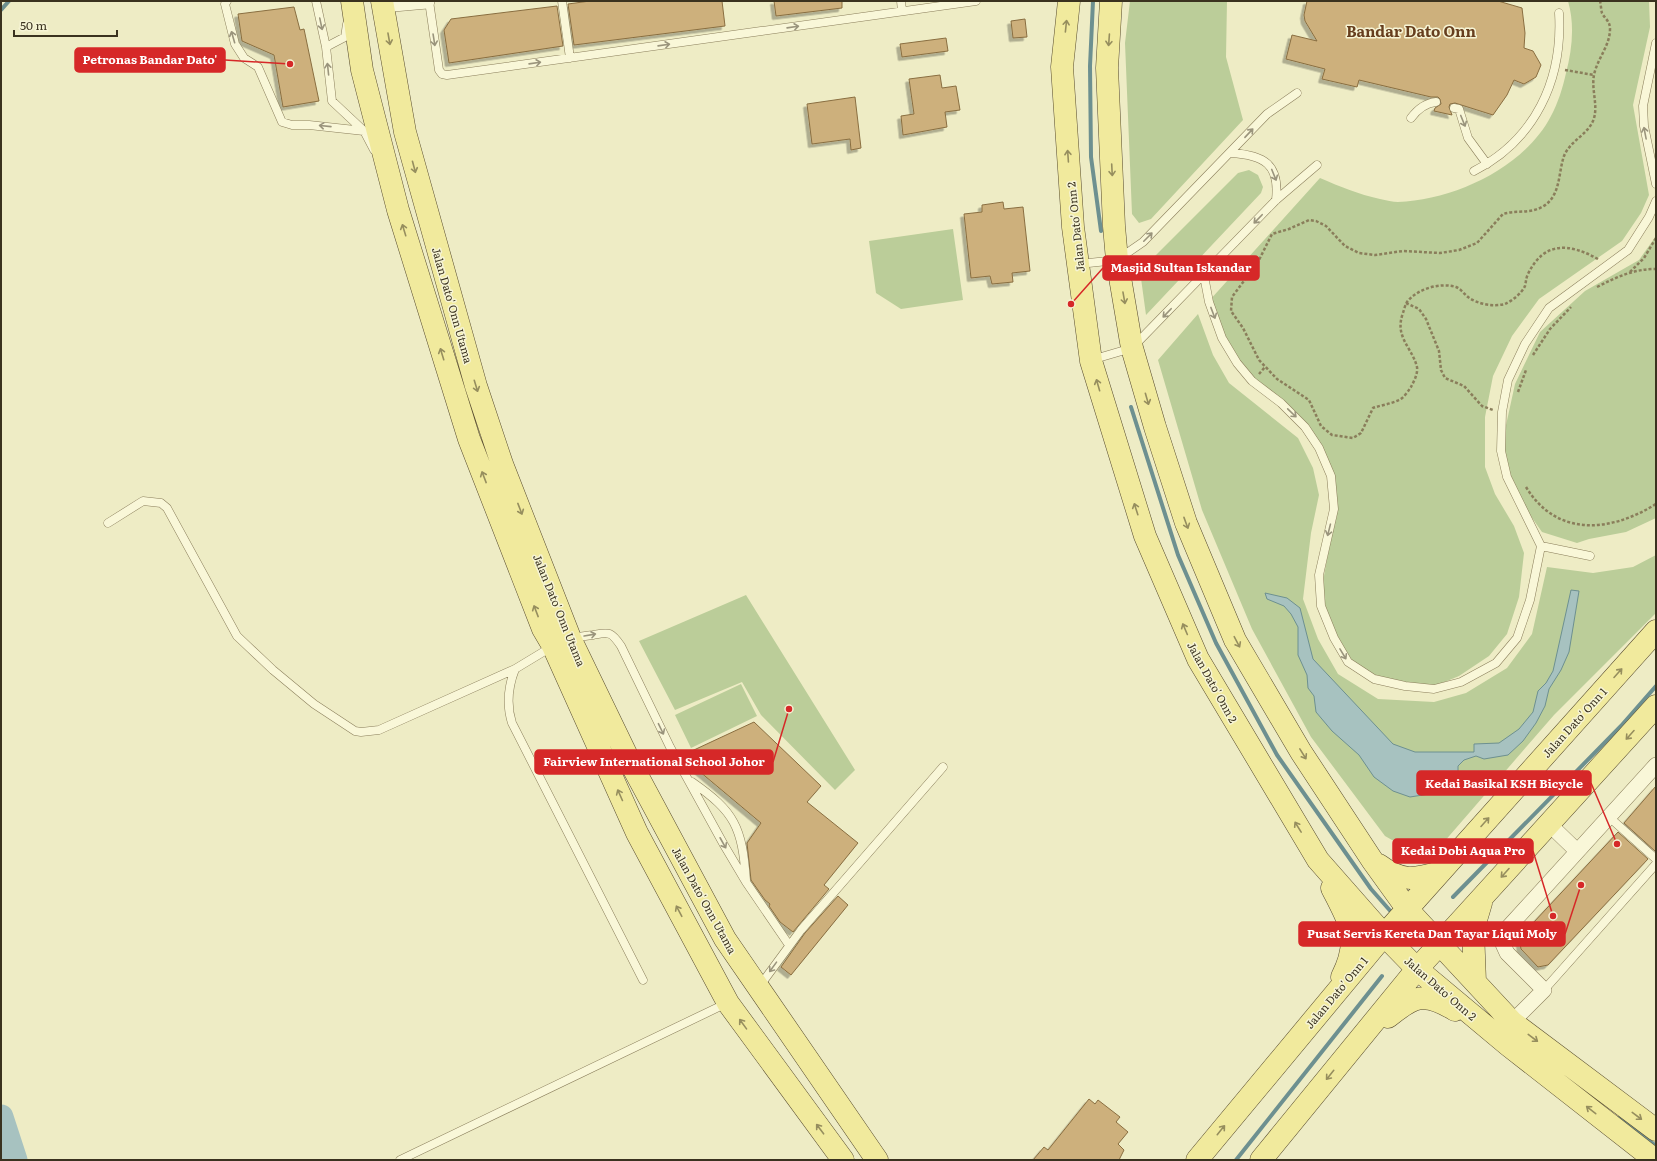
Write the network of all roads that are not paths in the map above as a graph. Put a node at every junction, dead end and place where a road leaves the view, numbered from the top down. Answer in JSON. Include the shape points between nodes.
{"nodes":[{"id":1,"x":226,"y":1,"type":"edge"},
{"id":2,"x":316,"y":1,"type":"edge"},
{"id":3,"x":352,"y":1,"type":"edge"},
{"id":4,"x":428,"y":1,"type":"edge"},
{"id":5,"x":562,"y":1,"type":"edge"},
{"id":6,"x":901,"y":1,"type":"edge"},
{"id":7,"x":976,"y":1,"type":"edge"},
{"id":8,"x":1069,"y":1,"type":"edge"},
{"id":9,"x":1112,"y":1,"type":"edge"},
{"id":10,"x":382,"y":3,"type":"edge"},
{"id":11,"x":902,"y":11,"type":"junction"},
{"id":12,"x":1559,"y":13,"type":"dead end"},
{"id":13,"x":1656,"y":43,"type":"edge"},
{"id":14,"x":326,"y":47,"type":"junction"},
{"id":15,"x":570,"y":58,"type":"junction"},
{"id":16,"x":1297,"y":93,"type":"dead end"},
{"id":17,"x":1436,"y":102,"type":"dead end"},
{"id":18,"x":1454,"y":108,"type":"dead end"},
{"id":19,"x":1411,"y":118,"type":"dead end"},
{"id":20,"x":364,"y":131,"type":"junction"},
{"id":21,"x":1231,"y":153,"type":"junction"},
{"id":22,"x":1487,"y":164,"type":"junction"},
{"id":23,"x":1317,"y":165,"type":"dead end"},
{"id":24,"x":1474,"y":171,"type":"dead end"},
{"id":25,"x":1656,"y":184,"type":"edge"},
{"id":26,"x":392,"y":185,"type":"junction"},
{"id":27,"x":1276,"y":200,"type":"junction"},
{"id":28,"x":1656,"y":201,"type":"edge"},
{"id":29,"x":1117,"y":260,"type":"junction"},
{"id":30,"x":1079,"y":264,"type":"junction"},
{"id":31,"x":1204,"y":276,"type":"junction"},
{"id":32,"x":1132,"y":348,"type":"junction"},
{"id":33,"x":1091,"y":361,"type":"junction"},
{"id":34,"x":108,"y":523,"type":"dead end"},
{"id":35,"x":1541,"y":546,"type":"junction"},
{"id":36,"x":1590,"y":556,"type":"dead end"},
{"id":37,"x":1656,"y":632,"type":"edge"},
{"id":38,"x":561,"y":642,"type":"junction"},
{"id":39,"x":515,"y":669,"type":"junction"},
{"id":40,"x":1656,"y":706,"type":"edge"},
{"id":41,"x":1656,"y":765,"type":"edge"},
{"id":42,"x":943,"y":767,"type":"dead end"},
{"id":43,"x":689,"y":780,"type":"junction"},
{"id":44,"x":1608,"y":817,"type":"junction"},
{"id":45,"x":1549,"y":824,"type":"junction"},
{"id":46,"x":1577,"y":851,"type":"junction"},
{"id":47,"x":1656,"y":859,"type":"edge"},
{"id":48,"x":1318,"y":860,"type":"junction"},
{"id":49,"x":1372,"y":860,"type":"junction"},
{"id":50,"x":1656,"y":864,"type":"edge"},
{"id":51,"x":1440,"y":872,"type":"junction"},
{"id":52,"x":746,"y":882,"type":"junction"},
{"id":53,"x":1484,"y":896,"type":"junction"},
{"id":54,"x":1408,"y":910,"type":"junction"},
{"id":55,"x":1384,"y":935,"type":"junction"},
{"id":56,"x":725,"y":939,"type":"junction"},
{"id":57,"x":789,"y":945,"type":"junction"},
{"id":58,"x":1440,"y":946,"type":"junction"},
{"id":59,"x":702,"y":953,"type":"junction"},
{"id":60,"x":1417,"y":969,"type":"junction"},
{"id":61,"x":643,"y":980,"type":"dead end"},
{"id":62,"x":1475,"y":982,"type":"junction"},
{"id":63,"x":758,"y":989,"type":"junction"},
{"id":64,"x":1544,"y":990,"type":"junction"},
{"id":65,"x":1333,"y":995,"type":"junction"},
{"id":66,"x":728,"y":1003,"type":"junction"},
{"id":67,"x":1504,"y":1029,"type":"junction"},
{"id":68,"x":1355,"y":1044,"type":"junction"},
{"id":69,"x":1656,"y":1130,"type":"edge"},
{"id":70,"x":400,"y":1160,"type":"edge"},
{"id":71,"x":844,"y":1160,"type":"edge"},
{"id":72,"x":877,"y":1160,"type":"edge"},
{"id":73,"x":1197,"y":1160,"type":"edge"},
{"id":74,"x":1261,"y":1160,"type":"edge"},
{"id":75,"x":1655,"y":1160,"type":"edge"}],
"edges":[{"from":20,"to":1,"type":"lane","one_way":true,"via":[[282,122],[258,67],[244,58],[235,44]]},
{"from":2,"to":14,"type":"lane","one_way":true},
{"from":3,"to":14,"type":"lane","via":[[345,36]]},
{"from":3,"to":26,"type":"main road","name":"Jalan Dato' Onn Utama","via":[[362,70]]},
{"from":4,"to":10,"type":"street"},
{"from":4,"to":15,"type":"lane","one_way":true,"via":[[439,70],[442,74]]},
{"from":5,"to":15,"type":"lane"},
{"from":6,"to":11,"type":"lane"},
{"from":7,"to":11,"type":"lane"},
{"from":30,"to":8,"type":"main road","name":"Jalan Dato' Onn 2","one_way":true,"via":[[1073,227],[1062,67]]},
{"from":9,"to":29,"type":"main road","name":"Jalan Dato' Onn 2","one_way":true,"via":[[1107,68]]},
{"from":10,"to":38,"type":"main road","name":"Jalan Dato' Onn Utama","one_way":true,"via":[[405,132],[476,386]]},
{"from":15,"to":11,"type":"lane","one_way":true},
{"from":12,"to":22,"type":"lane","via":[[1560,32],[1556,68],[1550,85],[1534,118],[1511,146]]},
{"from":25,"to":13,"type":"lane","one_way":true,"via":[[1644,126],[1643,106]]},
{"from":20,"to":14,"type":"lane","one_way":true,"via":[[332,101]]},
{"from":21,"to":16,"type":"lane","one_way":true,"via":[[1267,114]]},
{"from":17,"to":19,"type":"lane","via":[[1429,102]]},
{"from":18,"to":22,"type":"lane","one_way":true,"via":[[1458,110],[1468,138]]},
{"from":20,"to":26,"type":"lane"},
{"from":21,"to":27,"type":"lane","one_way":true,"via":[[1251,154],[1263,160],[1274,173]]},
{"from":29,"to":21,"type":"lane","one_way":true,"via":[[1144,242]]},
{"from":22,"to":24,"type":"lane"},
{"from":23,"to":27,"type":"lane"},
{"from":38,"to":26,"type":"main road","name":"Jalan Dato' Onn Utama","one_way":true,"via":[[542,629],[469,439]]},
{"from":27,"to":31,"type":"lane","one_way":true},
{"from":28,"to":35,"type":"lane","via":[[1628,250],[1549,308],[1525,344],[1508,380],[1502,412],[1501,451],[1507,477]]},
{"from":29,"to":30,"type":"lane"},
{"from":29,"to":32,"type":"main road","name":"Jalan Dato' Onn 2","one_way":true},
{"from":30,"to":33,"type":"main road","name":"Jalan Dato' Onn 2"},
{"from":31,"to":32,"type":"lane","one_way":true},
{"from":31,"to":35,"type":"lane","one_way":true,"via":[[1208,302],[1237,363],[1252,381],[1281,403],[1306,427],[1319,448],[1331,476],[1334,509],[1319,575],[1321,606],[1334,638],[1348,662],[1374,679],[1434,689],[1461,682],[1496,663],[1517,638],[1530,600]]},
{"from":32,"to":33,"type":"lane"},
{"from":32,"to":49,"type":"main road","name":"Jalan Dato' Onn 2","one_way":true,"via":[[1186,523],[1235,640],[1301,752]]},
{"from":48,"to":33,"type":"main road","name":"Jalan Dato' Onn 2","one_way":true,"via":[[1198,659],[1145,536]]},
{"from":34,"to":39,"type":"lane","via":[[143,501],[161,502],[167,508],[237,636],[272,670],[314,704],[355,731],[378,730]]},
{"from":35,"to":36,"type":"lane"},
{"from":51,"to":37,"type":"main road","name":"Jalan Dato' Onn 1","one_way":true},
{"from":38,"to":39,"type":"lane"},
{"from":38,"to":43,"type":"lane","one_way":true,"via":[[603,632],[615,636]]},
{"from":38,"to":56,"type":"main road","name":"Jalan Dato' Onn Utama"},
{"from":59,"to":38,"type":"main road","name":"Jalan Dato' Onn Utama","one_way":true,"via":[[637,833]]},
{"from":39,"to":61,"type":"lane","via":[[508,692],[512,723]]},
{"from":40,"to":45,"type":"main road","one_way":true},
{"from":41,"to":44,"type":"street"},
{"from":42,"to":57,"type":"lane"},
{"from":43,"to":52,"type":"lane","one_way":true},
{"from":43,"to":52,"type":"lane","via":[[724,808],[734,821],[742,843]]},
{"from":44,"to":46,"type":"street"},
{"from":44,"to":47,"type":"lane"},
{"from":45,"to":46,"type":"street"},
{"from":45,"to":53,"type":"main road","one_way":true},
{"from":46,"to":64,"type":"street","via":[[1504,932],[1502,942],[1507,953]]},
{"from":48,"to":55,"type":"main road","name":"Jalan Dato' Onn 2"},
{"from":48,"to":65,"type":"main road","via":[[1350,923],[1353,946],[1349,962]]},
{"from":49,"to":51,"type":"main road","via":[[1392,874],[1405,879]]},
{"from":49,"to":54,"type":"main road","name":"Jalan Dato' Onn 2"},
{"from":50,"to":64,"type":"lane"},
{"from":51,"to":54,"type":"main road","name":"Jalan Dato' Onn 1"},
{"from":52,"to":57,"type":"lane"},
{"from":53,"to":58,"type":"main road"},
{"from":53,"to":62,"type":"main road","via":[[1473,930]]},
{"from":54,"to":55,"type":"main road","name":"Jalan Dato' Onn 1"},
{"from":54,"to":58,"type":"main road","name":"Jalan Dato' Onn 2"},
{"from":55,"to":60,"type":"main road","name":"Jalan Dato' Onn 2"},
{"from":55,"to":65,"type":"main road","name":"Jalan Dato' Onn 1"},
{"from":56,"to":59,"type":"main road"},
{"from":56,"to":63,"type":"main road","name":"Jalan Dato' Onn Utama"},
{"from":57,"to":63,"type":"lane","one_way":true},
{"from":58,"to":60,"type":"main road"},
{"from":58,"to":62,"type":"main road","name":"Jalan Dato' Onn 2"},
{"from":59,"to":66,"type":"main road","name":"Jalan Dato' Onn Utama"},
{"from":60,"to":67,"type":"main road","name":"Jalan Dato' Onn 2"},
{"from":60,"to":68,"type":"main road"},
{"from":62,"to":67,"type":"main road","name":"Jalan Dato' Onn 2"},
{"from":63,"to":72,"type":"main road","name":"Jalan Dato' Onn Utama"},
{"from":64,"to":67,"type":"street"},
{"from":73,"to":65,"type":"main road","name":"Jalan Dato' Onn 1","one_way":true},
{"from":66,"to":70,"type":"lane"},
{"from":71,"to":66,"type":"main road","name":"Jalan Dato' Onn Utama","one_way":true},
{"from":67,"to":68,"type":"main road","via":[[1431,999],[1416,998],[1403,1004]]},
{"from":67,"to":69,"type":"main road","name":"Jalan Dato' Onn 2","one_way":true},
{"from":75,"to":67,"type":"main road","name":"Jalan Dato' Onn 2","one_way":true},
{"from":68,"to":74,"type":"main road","one_way":true}]}
